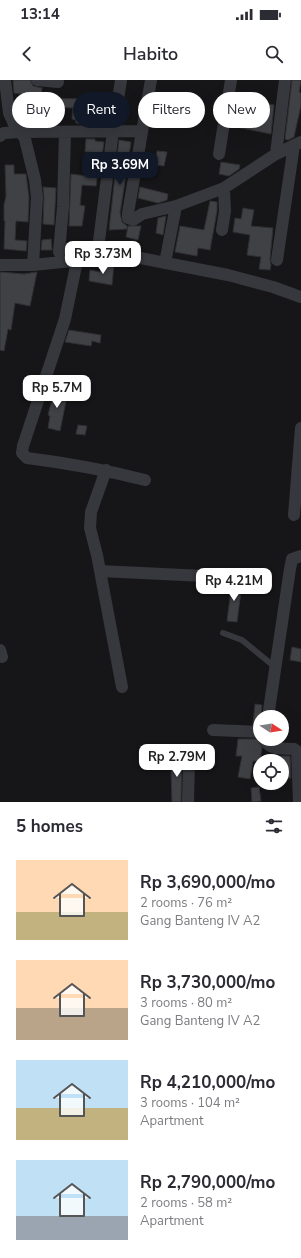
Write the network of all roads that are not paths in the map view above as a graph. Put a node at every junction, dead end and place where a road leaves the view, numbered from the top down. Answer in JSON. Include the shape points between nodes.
{"nodes":[{"id":1,"x":5,"y":80,"type":"edge"},
{"id":2,"x":38,"y":80,"type":"edge"},
{"id":3,"x":121,"y":80,"type":"edge"},
{"id":4,"x":151,"y":80,"type":"edge"},
{"id":5,"x":232,"y":80,"type":"edge"},
{"id":6,"x":285,"y":80,"type":"edge"},
{"id":7,"x":58,"y":82,"type":"dead end"},
{"id":8,"x":113,"y":131,"type":"junction"},
{"id":9,"x":141,"y":131,"type":"junction"},
{"id":10,"x":21,"y":132,"type":"junction"},
{"id":11,"x":65,"y":132,"type":"junction"},
{"id":12,"x":0,"y":136,"type":"edge"},
{"id":13,"x":297,"y":143,"type":"edge"},
{"id":14,"x":219,"y":154,"type":"dead end"},
{"id":15,"x":276,"y":154,"type":"junction"},
{"id":16,"x":224,"y":188,"type":"junction"},
{"id":17,"x":176,"y":206,"type":"junction"},
{"id":18,"x":222,"y":230,"type":"dead end"},
{"id":19,"x":99,"y":241,"type":"dead end"},
{"id":20,"x":59,"y":252,"type":"dead end"},
{"id":21,"x":277,"y":260,"type":"dead end"},
{"id":22,"x":77,"y":261,"type":"junction"},
{"id":23,"x":165,"y":263,"type":"junction"},
{"id":24,"x":0,"y":265,"type":"edge"},
{"id":25,"x":32,"y":265,"type":"junction"},
{"id":26,"x":301,"y":297,"type":"edge"},
{"id":27,"x":301,"y":428,"type":"edge"},
{"id":28,"x":300,"y":458,"type":"edge"},
{"id":29,"x":106,"y":470,"type":"junction"},
{"id":30,"x":145,"y":480,"type":"dead end"},
{"id":31,"x":294,"y":515,"type":"dead end"},
{"id":32,"x":301,"y":556,"type":"edge"},
{"id":33,"x":100,"y":571,"type":"junction"},
{"id":34,"x":225,"y":577,"type":"dead end"},
{"id":35,"x":223,"y":633,"type":"dead end"},
{"id":36,"x":275,"y":667,"type":"junction"},
{"id":37,"x":122,"y":687,"type":"dead end"},
{"id":38,"x":269,"y":710,"type":"edge"},
{"id":39,"x":213,"y":730,"type":"dead end"},
{"id":40,"x":253,"y":732,"type":"edge"},
{"id":41,"x":268,"y":746,"type":"edge"},
{"id":42,"x":189,"y":759,"type":"dead end"},
{"id":43,"x":188,"y":802,"type":"edge"},
{"id":44,"x":299,"y":802,"type":"edge"}],
"edges":[{"from":1,"to":10,"type":"street","via":[[9,113]]},
{"from":2,"to":7,"type":"street"},
{"from":3,"to":8,"type":"street"},
{"from":4,"to":9,"type":"street"},
{"from":5,"to":14,"type":"street"},
{"from":6,"to":15,"type":"street"},
{"from":8,"to":9,"type":"street"},
{"from":8,"to":11,"type":"street"},
{"from":8,"to":19,"type":"street"},
{"from":9,"to":17,"type":"street","via":[[128,219],[133,220],[142,214]]},
{"from":10,"to":11,"type":"street"},
{"from":10,"to":12,"type":"street"},
{"from":10,"to":25,"type":"street","via":[[37,190]]},
{"from":11,"to":20,"type":"street"},
{"from":13,"to":15,"type":"street"},
{"from":13,"to":21,"type":"street"},
{"from":15,"to":16,"type":"street"},
{"from":16,"to":17,"type":"street"},
{"from":16,"to":18,"type":"street","via":[[225,211]]},
{"from":17,"to":23,"type":"street"},
{"from":22,"to":23,"type":"street","via":[[130,256]]},
{"from":22,"to":25,"type":"street"},
{"from":22,"to":29,"type":"street","via":[[65,319],[22,453],[27,458]]},
{"from":23,"to":26,"type":"street","via":[[228,275]]},
{"from":24,"to":25,"type":"street"},
{"from":27,"to":28,"type":"street"},
{"from":28,"to":31,"type":"street"},
{"from":29,"to":30,"type":"street"},
{"from":29,"to":33,"type":"street","via":[[89,519]]},
{"from":32,"to":36,"type":"street","via":[[292,559],[291,563]]},
{"from":33,"to":34,"type":"street"},
{"from":33,"to":37,"type":"street"},
{"from":35,"to":36,"type":"lane","via":[[242,640]]},
{"from":36,"to":38,"type":"street"},
{"from":39,"to":40,"type":"street"},
{"from":41,"to":44,"type":"street","via":[[297,751]]},
{"from":42,"to":43,"type":"street"}]}
